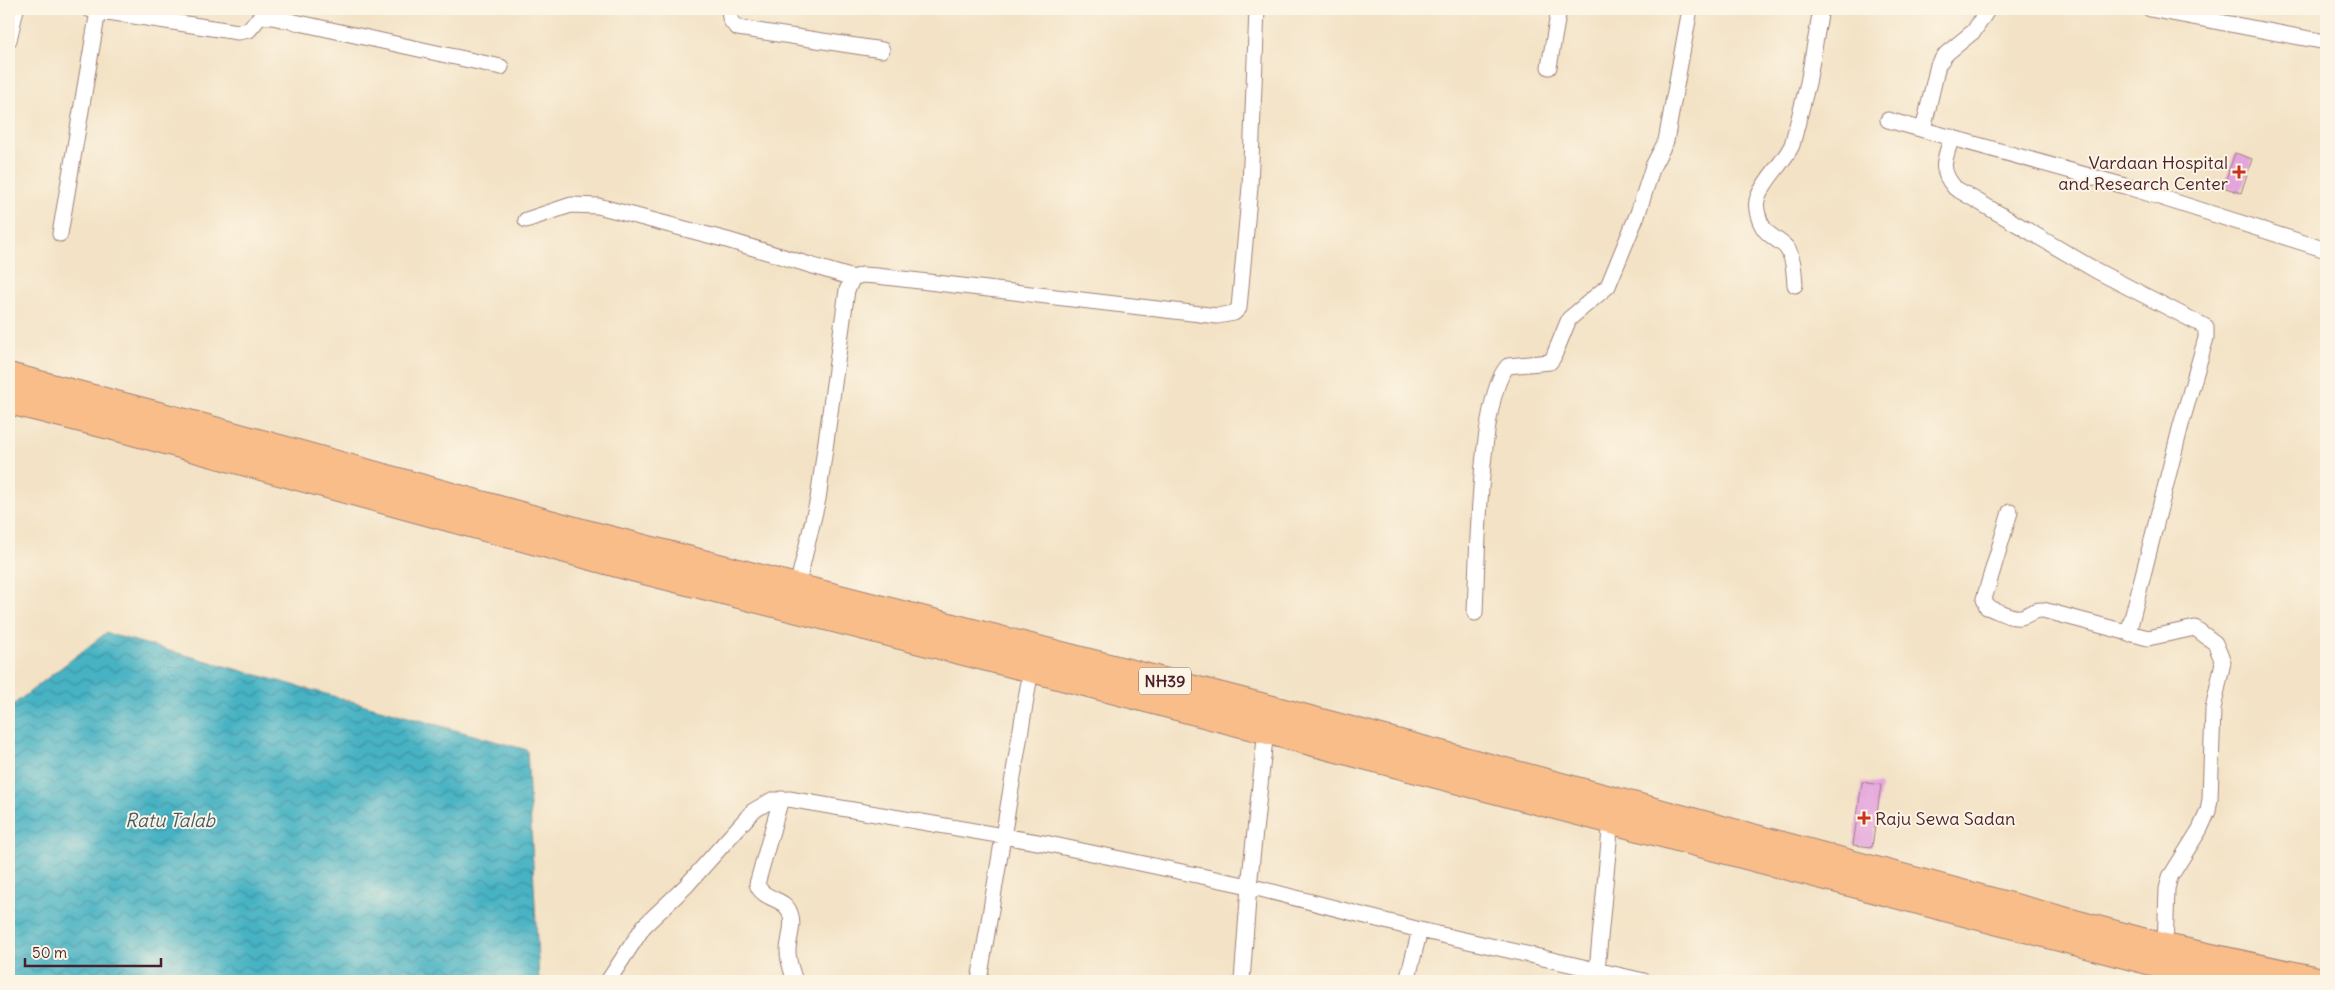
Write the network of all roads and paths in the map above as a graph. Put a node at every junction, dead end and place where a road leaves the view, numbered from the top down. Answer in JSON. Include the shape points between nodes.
{"nodes":[{"id":1,"x":16,"y":9,"type":"edge"},
{"id":2,"x":730,"y":9,"type":"edge"},
{"id":3,"x":1253,"y":9,"type":"edge"},
{"id":4,"x":1559,"y":9,"type":"edge"},
{"id":5,"x":1690,"y":9,"type":"edge"},
{"id":6,"x":1821,"y":9,"type":"edge"},
{"id":7,"x":1988,"y":9,"type":"edge"},
{"id":8,"x":2150,"y":9,"type":"edge"},
{"id":9,"x":93,"y":10,"type":"edge"},
{"id":10,"x":9,"y":40,"type":"edge"},
{"id":11,"x":2326,"y":42,"type":"edge"},
{"id":12,"x":882,"y":50,"type":"dead end"},
{"id":13,"x":501,"y":66,"type":"dead end"},
{"id":14,"x":1549,"y":67,"type":"dead end"},
{"id":15,"x":1888,"y":120,"type":"dead end"},
{"id":16,"x":1924,"y":130,"type":"junction"},
{"id":17,"x":1952,"y":137,"type":"junction"},
{"id":18,"x":526,"y":220,"type":"dead end"},
{"id":19,"x":60,"y":234,"type":"dead end"},
{"id":20,"x":2326,"y":250,"type":"edge"},
{"id":21,"x":853,"y":278,"type":"junction"},
{"id":22,"x":1795,"y":285,"type":"dead end"},
{"id":23,"x":9,"y":376,"type":"edge"},
{"id":24,"x":9,"y":401,"type":"edge"},
{"id":25,"x":2010,"y":512,"type":"dead end"},
{"id":26,"x":797,"y":587,"type":"junction"},
{"id":27,"x":1475,"y":613,"type":"dead end"},
{"id":28,"x":2128,"y":634,"type":"junction"},
{"id":29,"x":1032,"y":669,"type":"junction"},
{"id":30,"x":1266,"y":730,"type":"junction"},
{"id":31,"x":781,"y":799,"type":"junction"},
{"id":32,"x":1611,"y":820,"type":"junction"},
{"id":33,"x":1004,"y":838,"type":"junction"},
{"id":34,"x":1249,"y":886,"type":"junction"},
{"id":35,"x":1420,"y":930,"type":"junction"},
{"id":36,"x":2165,"y":947,"type":"junction"},
{"id":37,"x":1596,"y":975,"type":"edge"},
{"id":38,"x":608,"y":981,"type":"edge"},
{"id":39,"x":795,"y":981,"type":"edge"},
{"id":40,"x":979,"y":981,"type":"edge"},
{"id":41,"x":1242,"y":981,"type":"edge"},
{"id":42,"x":1407,"y":981,"type":"edge"},
{"id":43,"x":1644,"y":981,"type":"edge"},
{"id":44,"x":2224,"y":981,"type":"edge"},
{"id":45,"x":2322,"y":981,"type":"edge"}],
"edges":[{"from":1,"to":10,"type":"street"},
{"from":2,"to":12,"type":"street","via":[[729,17],[738,28]]},
{"from":3,"to":21,"type":"street","via":[[1250,187],[1241,299],[1234,313],[1217,316],[877,276]]},
{"from":4,"to":14,"type":"street"},
{"from":5,"to":27,"type":"street","via":[[1666,141],[1653,166],[1614,275],[1598,296],[1569,318],[1550,362],[1508,366],[1500,377],[1482,463]]},
{"from":6,"to":22,"type":"street","via":[[1808,84],[1792,145],[1757,200],[1760,221],[1765,230],[1787,248]]},
{"from":7,"to":16,"type":"street","via":[[1974,31],[1946,54],[1938,65]]},
{"from":8,"to":11,"type":"street"},
{"from":9,"to":13,"type":"street","via":[[238,32],[249,30],[260,17],[272,16]]},
{"from":9,"to":19,"type":"street"},
{"from":15,"to":16,"type":"street"},
{"from":16,"to":17,"type":"street"},
{"from":17,"to":20,"type":"street","via":[[2125,186]]},
{"from":17,"to":28,"type":"street","via":[[1943,165],[1944,176],[1955,188],[2097,271],[2206,327],[2206,338]]},
{"from":18,"to":21,"type":"street","via":[[571,205],[598,206]]},
{"from":21,"to":26,"type":"street","via":[[847,290],[818,499]]},
{"from":23,"to":26,"type":"highway","number":"NH39"},
{"from":24,"to":29,"type":"highway","number":"NH39","via":[[632,568]]},
{"from":25,"to":28,"type":"street","via":[[1984,599],[1987,606],[2014,617],[2024,616],[2032,610],[2043,610]]},
{"from":26,"to":36,"type":"highway","number":"NH39","via":[[1035,646]]},
{"from":28,"to":36,"type":"street","via":[[2148,638],[2195,628],[2215,643],[2223,662],[2213,709],[2208,811],[2170,877]]},
{"from":29,"to":30,"type":"highway","number":"NH39"},
{"from":29,"to":33,"type":"street"},
{"from":30,"to":32,"type":"highway","number":"NH39"},
{"from":30,"to":34,"type":"street"},
{"from":31,"to":33,"type":"street"},
{"from":31,"to":38,"type":"street","via":[[772,800],[754,811],[686,886],[644,926]]},
{"from":31,"to":39,"type":"street","via":[[757,884],[764,896],[786,905],[790,912],[788,950]]},
{"from":32,"to":37,"type":"street"},
{"from":32,"to":44,"type":"highway","number":"NH39"},
{"from":33,"to":34,"type":"street","via":[[1049,844]]},
{"from":33,"to":40,"type":"street"},
{"from":34,"to":35,"type":"street"},
{"from":34,"to":41,"type":"street"},
{"from":35,"to":37,"type":"street"},
{"from":35,"to":42,"type":"street"},
{"from":36,"to":45,"type":"highway","number":"NH39"},
{"from":37,"to":43,"type":"street"}]}
